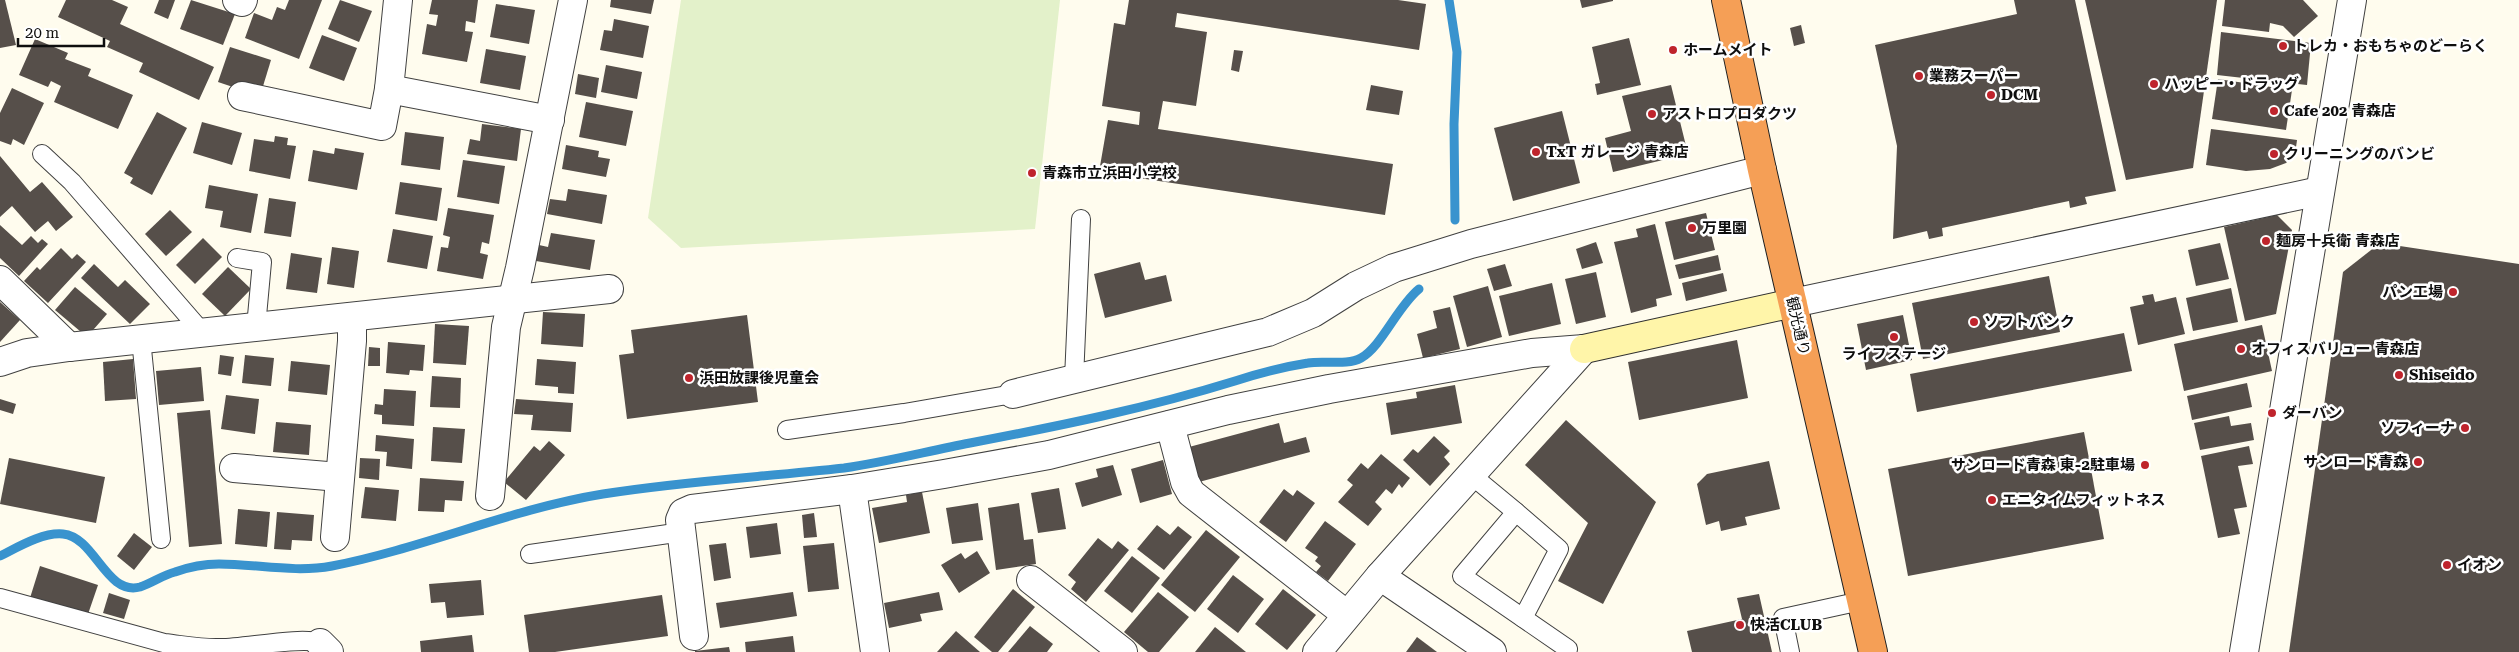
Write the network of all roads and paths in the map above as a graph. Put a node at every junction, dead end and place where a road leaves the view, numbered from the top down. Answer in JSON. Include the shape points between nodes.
{"nodes":[{"id":1,"x":237,"y":0,"type":"edge"},
{"id":2,"x":243,"y":0,"type":"edge"},
{"id":3,"x":398,"y":0,"type":"edge"},
{"id":4,"x":573,"y":0,"type":"edge"},
{"id":5,"x":1726,"y":0,"type":"edge"},
{"id":6,"x":2352,"y":0,"type":"edge"},
{"id":7,"x":389,"y":89,"type":"junction"},
{"id":8,"x":242,"y":96,"type":"dead end"},
{"id":9,"x":550,"y":120,"type":"junction"},
{"id":10,"x":42,"y":154,"type":"dead end"},
{"id":11,"x":1762,"y":170,"type":"junction"},
{"id":12,"x":2320,"y":191,"type":"junction"},
{"id":13,"x":1081,"y":219,"type":"dead end"},
{"id":14,"x":236,"y":258,"type":"dead end"},
{"id":15,"x":0,"y":280,"type":"edge"},
{"id":16,"x":609,"y":289,"type":"dead end"},
{"id":17,"x":514,"y":299,"type":"junction"},
{"id":18,"x":1793,"y":303,"type":"junction"},
{"id":19,"x":352,"y":317,"type":"junction"},
{"id":20,"x":256,"y":327,"type":"junction"},
{"id":21,"x":202,"y":332,"type":"junction"},
{"id":22,"x":141,"y":339,"type":"junction"},
{"id":23,"x":69,"y":346,"type":"junction"},
{"id":24,"x":1584,"y":348,"type":"junction"},
{"id":25,"x":0,"y":362,"type":"edge"},
{"id":26,"x":1074,"y":380,"type":"junction"},
{"id":27,"x":1013,"y":394,"type":"joint"},
{"id":28,"x":1170,"y":425,"type":"junction"},
{"id":29,"x":787,"y":430,"type":"dead end"},
{"id":30,"x":234,"y":468,"type":"dead end"},
{"id":31,"x":1470,"y":474,"type":"junction"},
{"id":32,"x":339,"y":477,"type":"junction"},
{"id":33,"x":852,"y":489,"type":"junction"},
{"id":34,"x":490,"y":496,"type":"dead end"},
{"id":35,"x":1516,"y":512,"type":"junction"},
{"id":36,"x":682,"y":532,"type":"junction"},
{"id":37,"x":335,"y":537,"type":"dead end"},
{"id":38,"x":161,"y":539,"type":"dead end"},
{"id":39,"x":530,"y":554,"type":"dead end"},
{"id":40,"x":1380,"y":576,"type":"junction"},
{"id":41,"x":1031,"y":580,"type":"dead end"},
{"id":42,"x":0,"y":598,"type":"edge"},
{"id":43,"x":1861,"y":602,"type":"junction"},
{"id":44,"x":1347,"y":615,"type":"junction"},
{"id":45,"x":1523,"y":618,"type":"junction"},
{"id":46,"x":694,"y":636,"type":"dead end"},
{"id":47,"x":325,"y":647,"type":"edge"},
{"id":48,"x":1568,"y":649,"type":"dead end"},
{"id":49,"x":875,"y":652,"type":"edge"},
{"id":50,"x":1123,"y":652,"type":"edge"},
{"id":51,"x":1317,"y":652,"type":"edge"},
{"id":52,"x":1492,"y":652,"type":"edge"},
{"id":53,"x":1790,"y":652,"type":"edge"},
{"id":54,"x":1872,"y":652,"type":"edge"},
{"id":55,"x":2244,"y":652,"type":"edge"}],
"edges":[{"from":1,"to":2,"type":"street"},
{"from":3,"to":7,"type":"street"},
{"from":4,"to":9,"type":"street"},
{"from":5,"to":11,"type":"highway","name":"観光通り"},
{"from":6,"to":12,"type":"street"},
{"from":7,"to":8,"type":"street","via":[[382,126]]},
{"from":7,"to":9,"type":"street"},
{"from":9,"to":17,"type":"street"},
{"from":10,"to":21,"type":"lane","via":[[72,182]]},
{"from":11,"to":18,"type":"highway","name":"観光通り"},
{"from":11,"to":26,"type":"street","via":[[1471,244],[1394,268],[1356,286],[1313,313],[1268,332]]},
{"from":12,"to":18,"type":"street"},
{"from":12,"to":55,"type":"street"},
{"from":13,"to":26,"type":"lane"},
{"from":14,"to":20,"type":"lane","via":[[262,262]]},
{"from":15,"to":23,"type":"street"},
{"from":16,"to":17,"type":"street"},
{"from":17,"to":19,"type":"street"},
{"from":17,"to":34,"type":"street","via":[[506,327]]},
{"from":18,"to":24,"type":"street"},
{"from":18,"to":43,"type":"highway","name":"観光通り"},
{"from":19,"to":20,"type":"street"},
{"from":19,"to":32,"type":"street"},
{"from":20,"to":21,"type":"street"},
{"from":21,"to":22,"type":"street"},
{"from":22,"to":23,"type":"street"},
{"from":22,"to":38,"type":"lane"},
{"from":23,"to":25,"type":"street","via":[[27,353]]},
{"from":24,"to":28,"type":"street","via":[[1532,352],[1329,389]]},
{"from":24,"to":31,"type":"street"},
{"from":26,"to":27,"type":"street"},
{"from":27,"to":29,"type":"lane"},
{"from":28,"to":33,"type":"street","via":[[1049,455]]},
{"from":28,"to":44,"type":"street","via":[[1191,493]]},
{"from":30,"to":32,"type":"street"},
{"from":31,"to":35,"type":"lane"},
{"from":31,"to":40,"type":"street"},
{"from":32,"to":37,"type":"street"},
{"from":33,"to":36,"type":"street","via":[[692,509],[683,513],[680,520]]},
{"from":33,"to":49,"type":"street"},
{"from":35,"to":45,"type":"lane","via":[[1559,549]]},
{"from":35,"to":45,"type":"lane","via":[[1462,576]]},
{"from":36,"to":39,"type":"lane"},
{"from":36,"to":46,"type":"street"},
{"from":40,"to":44,"type":"street"},
{"from":40,"to":52,"type":"street"},
{"from":41,"to":50,"type":"street"},
{"from":42,"to":47,"type":"lane","via":[[164,643],[219,648],[302,640]]},
{"from":43,"to":53,"type":"lane","via":[[1783,618]]},
{"from":43,"to":54,"type":"highway","name":"観光通り"},
{"from":44,"to":51,"type":"street"},
{"from":45,"to":48,"type":"lane"}]}
